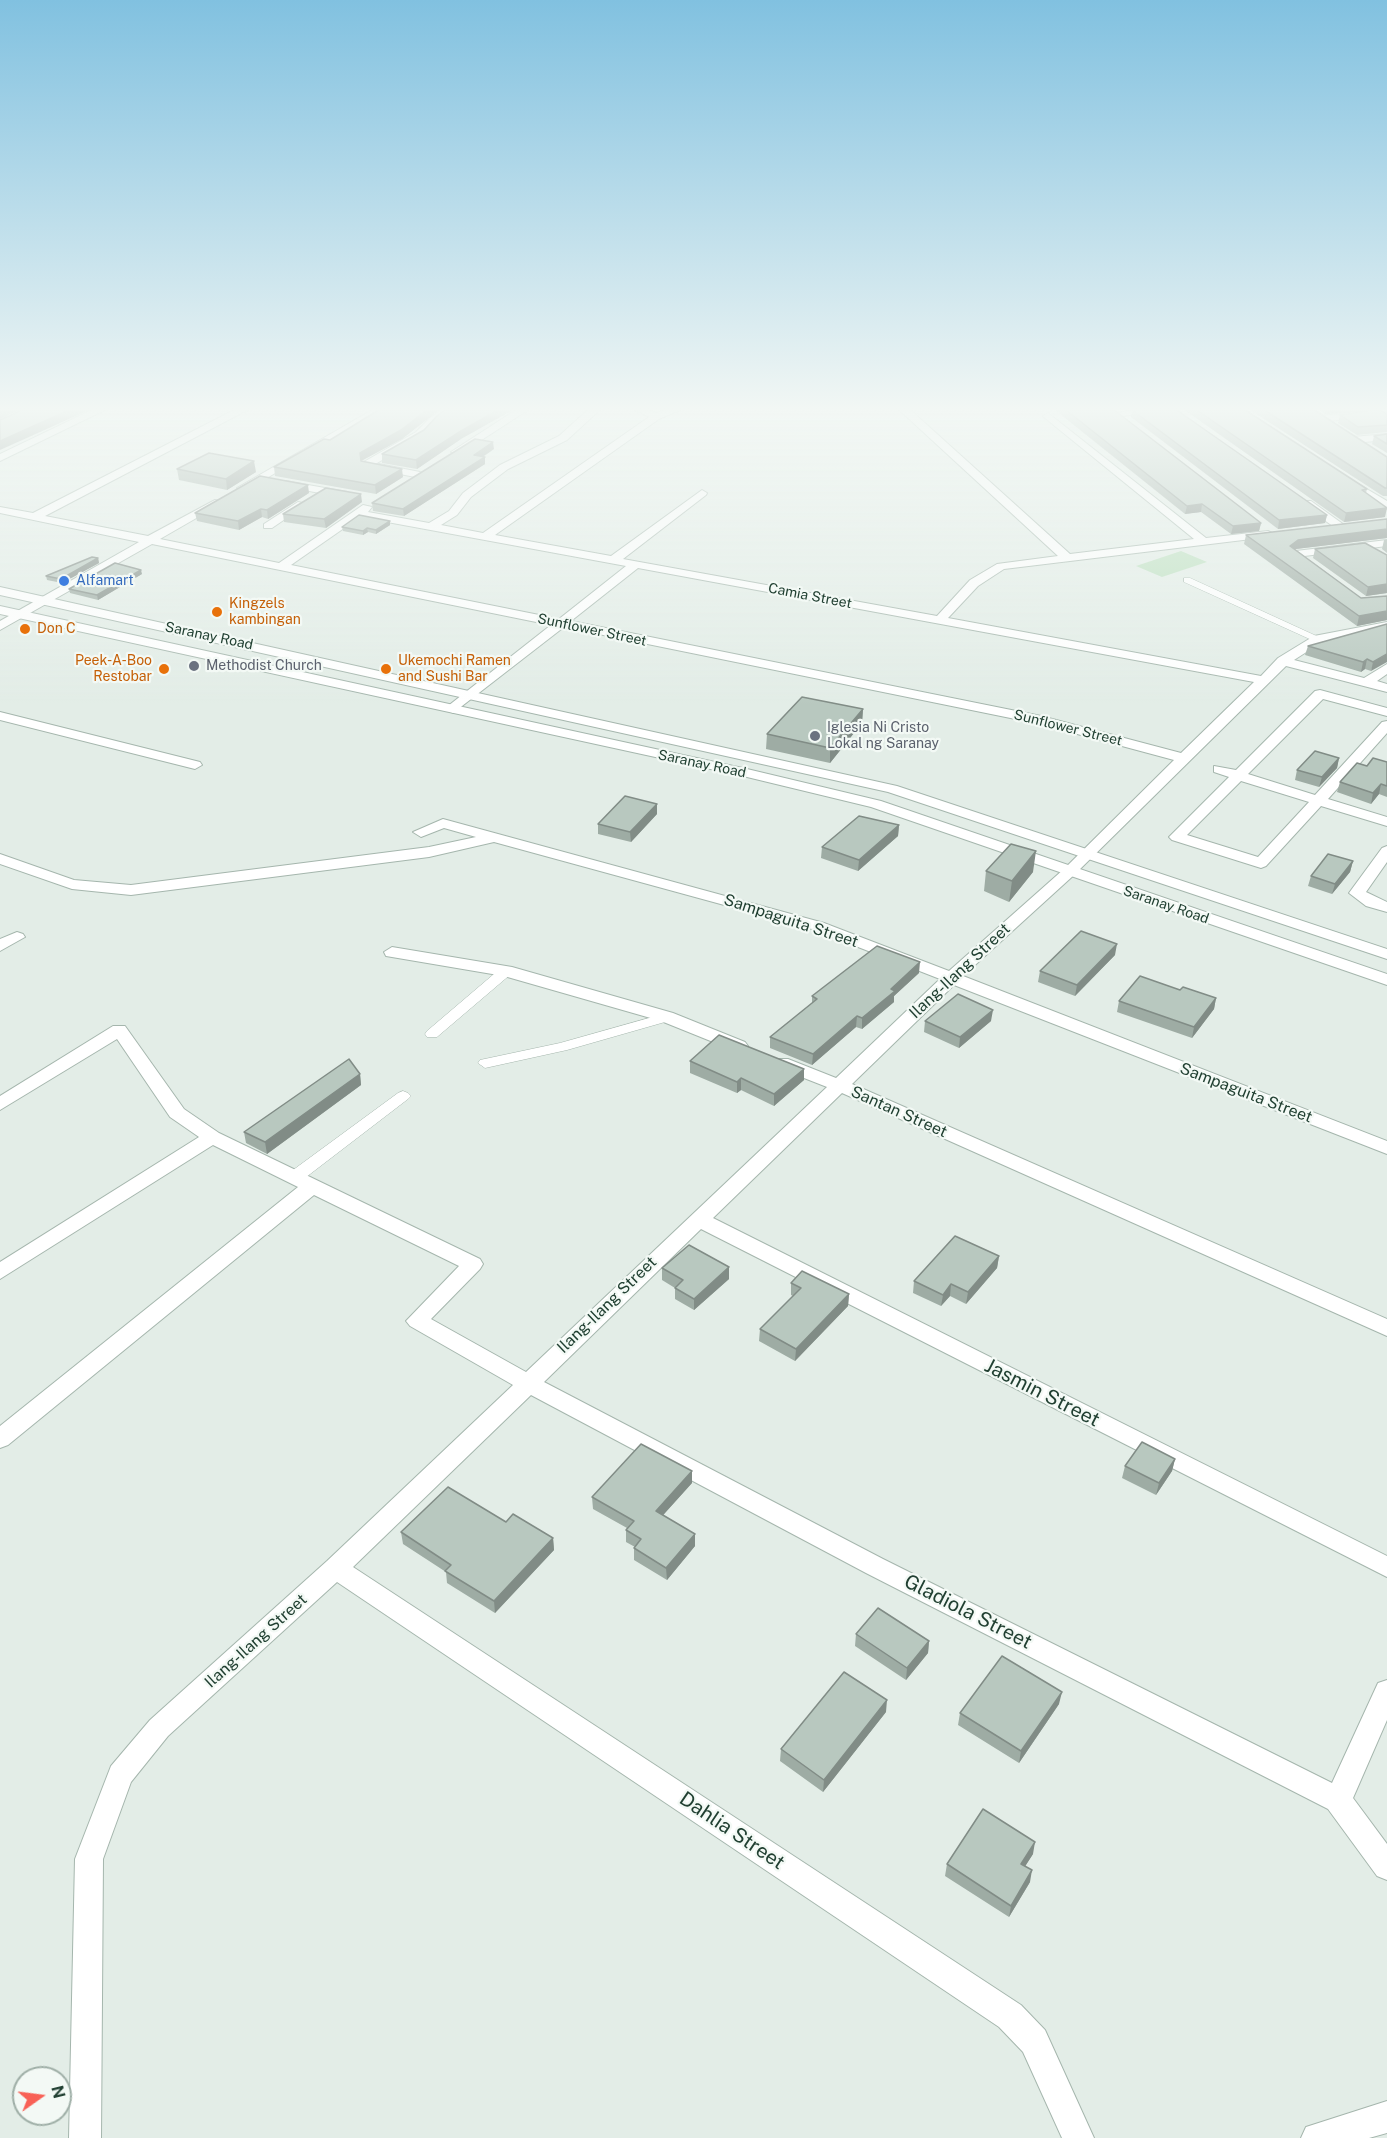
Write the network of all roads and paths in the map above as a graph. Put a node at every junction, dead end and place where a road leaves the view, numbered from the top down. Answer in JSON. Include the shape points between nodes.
{"nodes":[{"id":1,"x":56,"y":506,"type":"edge"},
{"id":2,"x":209,"y":506,"type":"edge"},
{"id":3,"x":300,"y":506,"type":"edge"},
{"id":4,"x":369,"y":506,"type":"edge"},
{"id":5,"x":459,"y":506,"type":"edge"},
{"id":6,"x":529,"y":506,"type":"edge"},
{"id":7,"x":685,"y":506,"type":"edge"},
{"id":8,"x":1010,"y":506,"type":"edge"},
{"id":9,"x":1159,"y":506,"type":"edge"},
{"id":10,"x":1313,"y":506,"type":"edge"},
{"id":11,"x":0,"y":510,"type":"edge"},
{"id":12,"x":357,"y":513,"type":"junction"},
{"id":13,"x":34,"y":517,"type":"junction"},
{"id":14,"x":1255,"y":520,"type":"edge"},
{"id":15,"x":268,"y":526,"type":"dead end"},
{"id":16,"x":432,"y":526,"type":"junction"},
{"id":17,"x":1319,"y":529,"type":"edge"},
{"id":18,"x":486,"y":536,"type":"junction"},
{"id":19,"x":149,"y":540,"type":"junction"},
{"id":20,"x":1203,"y":541,"type":"junction"},
{"id":21,"x":1387,"y":543,"type":"edge"},
{"id":22,"x":1364,"y":545,"type":"junction"},
{"id":23,"x":1379,"y":555,"type":"edge"},
{"id":24,"x":1066,"y":557,"type":"junction"},
{"id":25,"x":615,"y":559,"type":"junction"},
{"id":26,"x":637,"y":563,"type":"junction"},
{"id":27,"x":282,"y":566,"type":"junction"},
{"id":28,"x":1315,"y":567,"type":"edge"},
{"id":29,"x":1186,"y":580,"type":"dead end"},
{"id":30,"x":0,"y":591,"type":"edge"},
{"id":31,"x":45,"y":600,"type":"junction"},
{"id":32,"x":0,"y":610,"type":"edge"},
{"id":33,"x":20,"y":614,"type":"junction"},
{"id":34,"x":940,"y":620,"type":"junction"},
{"id":35,"x":562,"y":624,"type":"junction"},
{"id":36,"x":0,"y":626,"type":"edge"},
{"id":37,"x":1387,"y":626,"type":"edge"},
{"id":38,"x":1318,"y":639,"type":"junction"},
{"id":39,"x":1282,"y":661,"type":"junction"},
{"id":40,"x":1387,"y":668,"type":"edge"},
{"id":41,"x":1262,"y":680,"type":"junction"},
{"id":42,"x":1366,"y":682,"type":"junction"},
{"id":43,"x":1387,"y":688,"type":"edge"},
{"id":44,"x":472,"y":696,"type":"junction"},
{"id":45,"x":453,"y":709,"type":"junction"},
{"id":46,"x":1387,"y":712,"type":"edge"},
{"id":47,"x":0,"y":716,"type":"edge"},
{"id":48,"x":1387,"y":725,"type":"edge"},
{"id":49,"x":1183,"y":758,"type":"junction"},
{"id":50,"x":195,"y":765,"type":"dead end"},
{"id":51,"x":1219,"y":769,"type":"dead end"},
{"id":52,"x":1239,"y":775,"type":"junction"},
{"id":53,"x":1319,"y":800,"type":"junction"},
{"id":54,"x":1387,"y":822,"type":"edge"},
{"id":55,"x":421,"y":832,"type":"dead end"},
{"id":56,"x":492,"y":837,"type":"junction"},
{"id":57,"x":1387,"y":851,"type":"edge"},
{"id":58,"x":1087,"y":855,"type":"junction"},
{"id":59,"x":0,"y":859,"type":"edge"},
{"id":60,"x":1069,"y":872,"type":"junction"},
{"id":61,"x":1387,"y":907,"type":"edge"},
{"id":62,"x":17,"y":937,"type":"dead end"},
{"id":63,"x":0,"y":946,"type":"edge"},
{"id":64,"x":392,"y":952,"type":"dead end"},
{"id":65,"x":1387,"y":954,"type":"edge"},
{"id":66,"x":506,"y":971,"type":"junction"},
{"id":67,"x":951,"y":978,"type":"junction"},
{"id":68,"x":1387,"y":980,"type":"edge"},
{"id":69,"x":667,"y":1017,"type":"junction"},
{"id":70,"x":432,"y":1034,"type":"dead end"},
{"id":71,"x":485,"y":1063,"type":"dead end"},
{"id":72,"x":839,"y":1085,"type":"junction"},
{"id":73,"x":403,"y":1096,"type":"dead end"},
{"id":74,"x":0,"y":1104,"type":"edge"},
{"id":75,"x":212,"y":1137,"type":"junction"},
{"id":76,"x":1387,"y":1148,"type":"edge"},
{"id":77,"x":304,"y":1181,"type":"junction"},
{"id":78,"x":697,"y":1219,"type":"junction"},
{"id":79,"x":0,"y":1272,"type":"edge"},
{"id":80,"x":1387,"y":1328,"type":"edge"},
{"id":81,"x":526,"y":1383,"type":"junction"},
{"id":82,"x":0,"y":1439,"type":"edge"},
{"id":83,"x":1387,"y":1567,"type":"edge"},
{"id":84,"x":336,"y":1568,"type":"junction"},
{"id":85,"x":1387,"y":1691,"type":"edge"},
{"id":86,"x":1338,"y":1800,"type":"junction"},
{"id":87,"x":1387,"y":1867,"type":"edge"},
{"id":88,"x":1387,"y":2117,"type":"edge"},
{"id":89,"x":86,"y":2138,"type":"edge"},
{"id":90,"x":1078,"y":2138,"type":"edge"},
{"id":91,"x":1317,"y":2138,"type":"edge"}],
"edges":[{"from":1,"to":13,"type":"street"},
{"from":2,"to":19,"type":"street"},
{"from":3,"to":15,"type":"street"},
{"from":4,"to":12,"type":"street"},
{"from":5,"to":16,"type":"street"},
{"from":6,"to":18,"type":"street"},
{"from":7,"to":25,"type":"street"},
{"from":8,"to":24,"type":"street"},
{"from":9,"to":20,"type":"street"},
{"from":10,"to":17,"type":"street","via":[[1347,526]]},
{"from":11,"to":13,"type":"street","name":"Sunflower Street"},
{"from":12,"to":16,"type":"street","name":"Camia Street"},
{"from":12,"to":27,"type":"street"},
{"from":13,"to":19,"type":"street","name":"Sunflower Street"},
{"from":14,"to":20,"type":"street","via":[[1279,533]]},
{"from":16,"to":18,"type":"street","name":"Camia Street"},
{"from":18,"to":25,"type":"street","name":"Camia Street"},
{"from":19,"to":27,"type":"street","name":"Sunflower Street"},
{"from":19,"to":31,"type":"street"},
{"from":20,"to":24,"type":"street"},
{"from":21,"to":22,"type":"street"},
{"from":22,"to":23,"type":"street"},
{"from":22,"to":28,"type":"street","via":[[1296,554]]},
{"from":24,"to":34,"type":"street","via":[[991,570]]},
{"from":25,"to":26,"type":"street","name":"Camia Street"},
{"from":26,"to":34,"type":"street","name":"Camia Street"},
{"from":26,"to":35,"type":"street"},
{"from":27,"to":35,"type":"street","name":"Sunflower Street"},
{"from":29,"to":38,"type":"lane"},
{"from":30,"to":31,"type":"street","name":"Saranay Road"},
{"from":31,"to":33,"type":"street"},
{"from":31,"to":44,"type":"street","name":"Saranay Road"},
{"from":32,"to":33,"type":"street","name":"Saranay Road"},
{"from":33,"to":36,"type":"street"},
{"from":33,"to":45,"type":"street","name":"Saranay Road"},
{"from":34,"to":41,"type":"street","name":"Camia Street"},
{"from":35,"to":44,"type":"street"},
{"from":35,"to":49,"type":"street","name":"Sunflower Street","via":[[1041,720]]},
{"from":37,"to":38,"type":"street","name":"Ilang-Ilang Street"},
{"from":38,"to":39,"type":"street","name":"Ilang-Ilang Street"},
{"from":39,"to":41,"type":"street","name":"Ilang-Ilang Street"},
{"from":39,"to":42,"type":"street"},
{"from":40,"to":42,"type":"street"},
{"from":41,"to":49,"type":"street","name":"Ilang-Ilang Street"},
{"from":42,"to":43,"type":"street"},
{"from":44,"to":45,"type":"street"},
{"from":44,"to":58,"type":"street","name":"Saranay Road","via":[[891,789]]},
{"from":45,"to":60,"type":"street","name":"Saranay Road","via":[[876,804]]},
{"from":46,"to":52,"type":"street","via":[[1320,694]]},
{"from":47,"to":50,"type":"street"},
{"from":48,"to":53,"type":"street"},
{"from":49,"to":58,"type":"street","name":"Ilang-Ilang Street"},
{"from":51,"to":52,"type":"street"},
{"from":52,"to":53,"type":"street"},
{"from":52,"to":53,"type":"street","via":[[1177,837],[1262,863]]},
{"from":53,"to":54,"type":"street"},
{"from":55,"to":56,"type":"street","name":"Sampaguita Street","via":[[443,823]]},
{"from":56,"to":59,"type":"street","via":[[429,852],[131,890],[72,884]]},
{"from":56,"to":67,"type":"street","name":"Sampaguita Street","via":[[818,926]]},
{"from":57,"to":61,"type":"street","via":[[1357,893]]},
{"from":58,"to":60,"type":"street","name":"Ilang-Ilang Street"},
{"from":58,"to":65,"type":"street","name":"Saranay Road"},
{"from":60,"to":67,"type":"street","name":"Ilang-Ilang Street"},
{"from":60,"to":68,"type":"street","name":"Saranay Road"},
{"from":62,"to":63,"type":"street"},
{"from":64,"to":66,"type":"street","name":"Santan Street"},
{"from":66,"to":69,"type":"street","name":"Santan Street"},
{"from":66,"to":70,"type":"lane"},
{"from":67,"to":72,"type":"street","name":"Ilang-Ilang Street"},
{"from":67,"to":76,"type":"street","name":"Sampaguita Street"},
{"from":69,"to":71,"type":"lane","via":[[562,1047]]},
{"from":69,"to":72,"type":"street","name":"Santan Street"},
{"from":72,"to":78,"type":"street","name":"Ilang-Ilang Street"},
{"from":72,"to":80,"type":"street","name":"Santan Street"},
{"from":73,"to":77,"type":"lane"},
{"from":74,"to":75,"type":"street","via":[[119,1030],[177,1113]]},
{"from":75,"to":77,"type":"street"},
{"from":75,"to":79,"type":"street"},
{"from":77,"to":81,"type":"street","name":"Gladiola Street","via":[[473,1264],[417,1322]]},
{"from":77,"to":82,"type":"street"},
{"from":78,"to":81,"type":"street","name":"Ilang-Ilang Street"},
{"from":78,"to":83,"type":"street","name":"Jasmin Street"},
{"from":81,"to":84,"type":"street","name":"Ilang-Ilang Street"},
{"from":81,"to":86,"type":"street","name":"Gladiola Street"},
{"from":84,"to":89,"type":"street","name":"Ilang-Ilang Street","via":[[159,1728],[120,1776],[89,1859]]},
{"from":84,"to":90,"type":"street","name":"Dahlia Street","via":[[1010,2016],[1034,2041]]},
{"from":85,"to":86,"type":"street"},
{"from":86,"to":87,"type":"street","name":"Gladiola Street"},
{"from":88,"to":91,"type":"street"}]}
